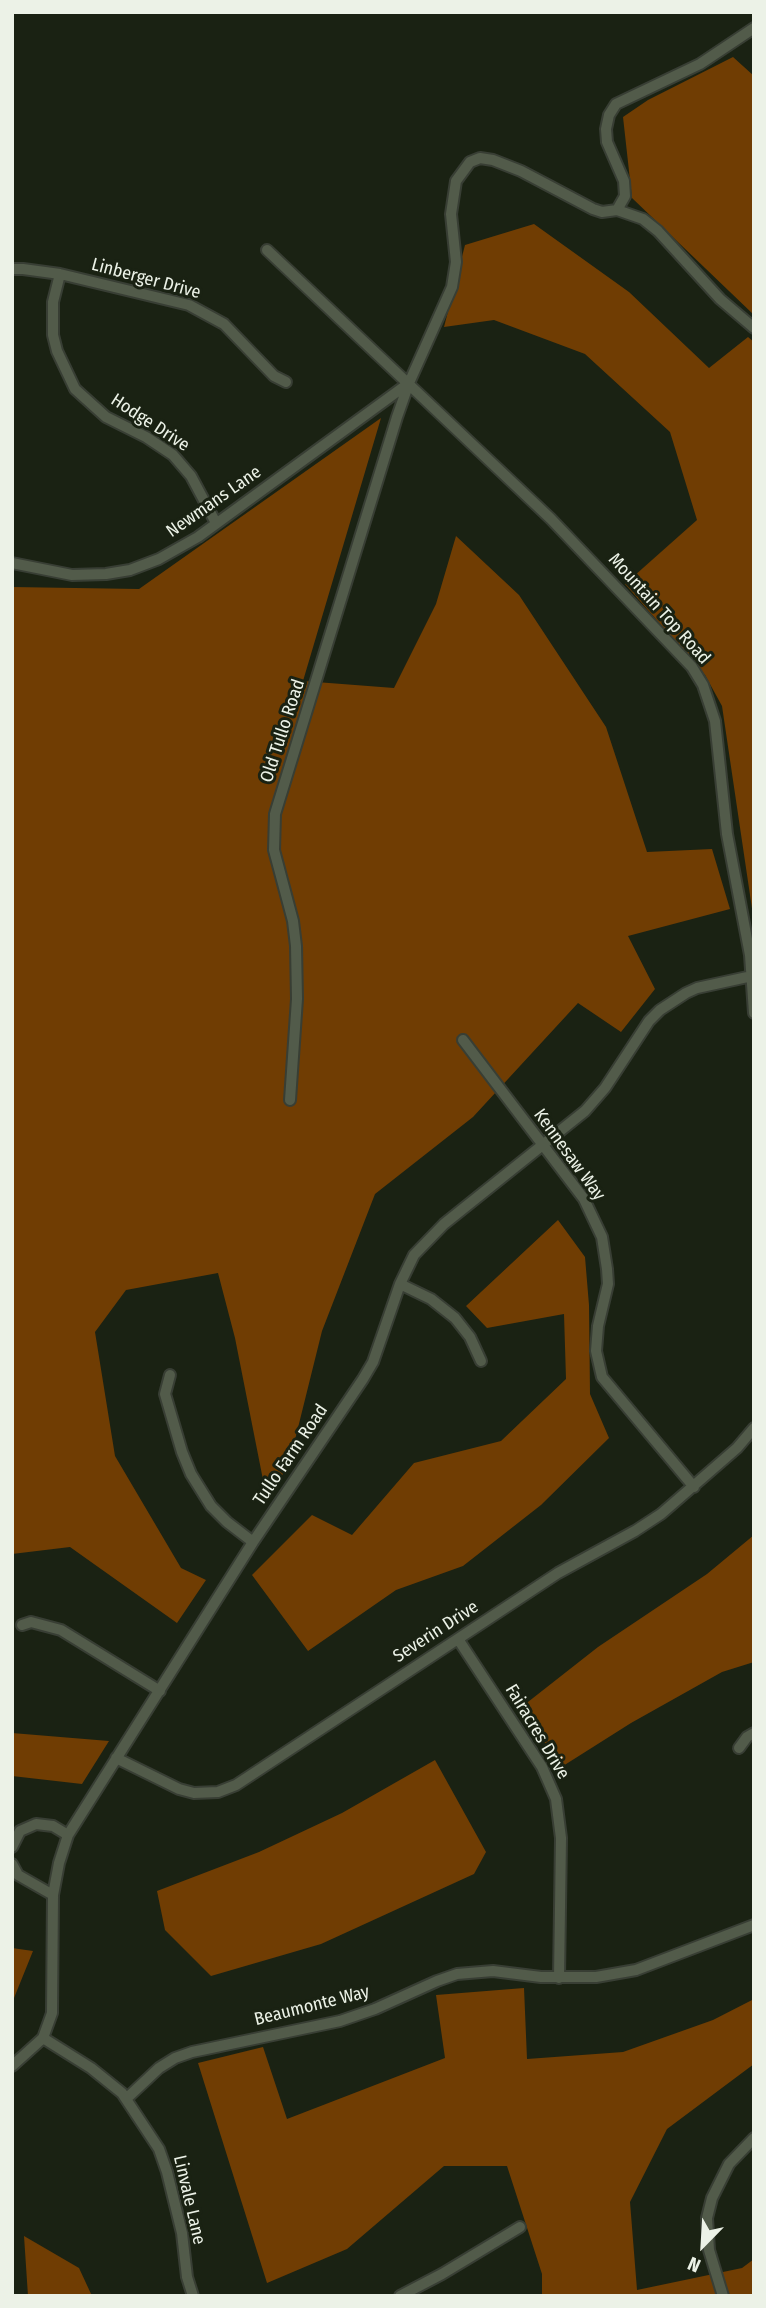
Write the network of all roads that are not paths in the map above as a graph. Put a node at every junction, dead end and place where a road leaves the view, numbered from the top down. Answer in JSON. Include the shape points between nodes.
{"nodes":[{"id":1,"x":754,"y":29,"type":"edge"},
{"id":2,"x":617,"y":210,"type":"junction"},
{"id":3,"x":267,"y":250,"type":"dead end"},
{"id":4,"x":12,"y":269,"type":"edge"},
{"id":5,"x":60,"y":274,"type":"junction"},
{"id":6,"x":754,"y":328,"type":"edge"},
{"id":7,"x":286,"y":382,"type":"dead end"},
{"id":8,"x":409,"y":383,"type":"junction"},
{"id":9,"x":216,"y":523,"type":"junction"},
{"id":10,"x":12,"y":563,"type":"edge"},
{"id":11,"x":752,"y":976,"type":"edge"},
{"id":12,"x":754,"y":1013,"type":"edge"},
{"id":13,"x":463,"y":1040,"type":"dead end"},
{"id":14,"x":290,"y":1100,"type":"dead end"},
{"id":15,"x":542,"y":1146,"type":"junction"},
{"id":16,"x":400,"y":1284,"type":"junction"},
{"id":17,"x":481,"y":1361,"type":"dead end"},
{"id":18,"x":170,"y":1375,"type":"dead end"},
{"id":19,"x":754,"y":1428,"type":"edge"},
{"id":20,"x":694,"y":1487,"type":"junction"},
{"id":21,"x":253,"y":1542,"type":"junction"},
{"id":22,"x":22,"y":1625,"type":"dead end"},
{"id":23,"x":457,"y":1639,"type":"junction"},
{"id":24,"x":160,"y":1691,"type":"junction"},
{"id":25,"x":754,"y":1733,"type":"edge"},
{"id":26,"x":739,"y":1748,"type":"dead end"},
{"id":27,"x":116,"y":1758,"type":"junction"},
{"id":28,"x":68,"y":1835,"type":"junction"},
{"id":29,"x":12,"y":1847,"type":"edge"},
{"id":30,"x":12,"y":1864,"type":"edge"},
{"id":31,"x":53,"y":1895,"type":"junction"},
{"id":32,"x":754,"y":1925,"type":"edge"},
{"id":33,"x":559,"y":1978,"type":"junction"},
{"id":34,"x":43,"y":2038,"type":"junction"},
{"id":35,"x":12,"y":2066,"type":"edge"},
{"id":36,"x":126,"y":2099,"type":"junction"},
{"id":37,"x":754,"y":2138,"type":"edge"},
{"id":38,"x":520,"y":2227,"type":"dead end"},
{"id":39,"x":193,"y":2296,"type":"edge"},
{"id":40,"x":400,"y":2296,"type":"edge"},
{"id":41,"x":723,"y":2296,"type":"edge"}],
"edges":[{"from":1,"to":2,"type":"street","via":[[700,64],[616,104],[606,129],[624,181],[625,196]]},
{"from":2,"to":6,"type":"street","via":[[643,219],[658,231],[720,299]]},
{"from":2,"to":8,"type":"street","name":"Old Tullo Road","via":[[593,209],[493,160],[470,162],[456,181],[452,198],[456,262],[452,287]]},
{"from":3,"to":8,"type":"street","name":"Mountain Top Road"},
{"from":4,"to":5,"type":"street","name":"Linberger Drive"},
{"from":5,"to":7,"type":"street","name":"Linberger Drive","via":[[189,305],[236,334],[274,376]]},
{"from":5,"to":9,"type":"street","name":"Hodge Drive","via":[[53,302],[53,335],[75,389],[106,417],[173,455],[191,475]]},
{"from":8,"to":9,"type":"street","name":"Newmans Lane"},
{"from":8,"to":11,"type":"street","name":"Mountain Top Road","via":[[551,519],[677,650],[703,684],[715,721],[727,834]]},
{"from":8,"to":14,"type":"street","name":"Old Tullo Road","via":[[275,814],[274,850],[296,946]]},
{"from":9,"to":10,"type":"street","name":"Newmans Lane","via":[[175,552],[130,570],[72,575]]},
{"from":11,"to":12,"type":"street","name":"Mountain Top Road"},
{"from":11,"to":15,"type":"street","name":"Tullo Farm Road","via":[[697,988],[660,1010],[605,1088]]},
{"from":13,"to":15,"type":"street","name":"Kennesaw Way"},
{"from":15,"to":16,"type":"street","name":"Tullo Farm Road","via":[[424,1242]]},
{"from":15,"to":20,"type":"street","name":"Kennesaw Way","via":[[583,1199],[602,1237],[608,1284],[596,1351],[602,1377]]},
{"from":16,"to":17,"type":"street","via":[[443,1307],[470,1337]]},
{"from":16,"to":21,"type":"street","name":"Tullo Farm Road","via":[[373,1362]]},
{"from":18,"to":21,"type":"street","via":[[165,1394],[191,1475],[211,1506]]},
{"from":19,"to":20,"type":"street","name":"Severin Drive"},
{"from":20,"to":23,"type":"street","name":"Severin Drive","via":[[635,1531],[558,1573]]},
{"from":21,"to":24,"type":"street","name":"Tullo Farm Road"},
{"from":22,"to":24,"type":"street","via":[[31,1622],[61,1630]]},
{"from":23,"to":27,"type":"street","name":"Severin Drive","via":[[236,1785],[218,1792],[179,1789]]},
{"from":23,"to":33,"type":"street","name":"Fairacres Drive","via":[[542,1767],[556,1799],[561,1838]]},
{"from":24,"to":27,"type":"street","name":"Tullo Farm Road"},
{"from":25,"to":26,"type":"street"},
{"from":27,"to":28,"type":"street","name":"Tullo Farm Road"},
{"from":28,"to":29,"type":"street","via":[[53,1826],[36,1824],[20,1831]]},
{"from":28,"to":31,"type":"street","name":"Tullo Farm Road"},
{"from":30,"to":31,"type":"street","via":[[18,1875]]},
{"from":31,"to":34,"type":"street","name":"Tullo Farm Road","via":[[54,1995]]},
{"from":32,"to":33,"type":"street","name":"Beaumonte Way","via":[[636,1970]]},
{"from":33,"to":36,"type":"street","name":"Beaumonte Way","via":[[493,1971],[457,1975],[340,2021],[175,2058]]},
{"from":34,"to":35,"type":"street"},
{"from":34,"to":36,"type":"street","name":"Linvale Lane","via":[[110,2082]]},
{"from":36,"to":39,"type":"street","name":"Linvale Lane","via":[[159,2150],[167,2172]]},
{"from":37,"to":41,"type":"street","via":[[729,2164],[707,2218],[709,2250]]},
{"from":38,"to":40,"type":"street"}]}
